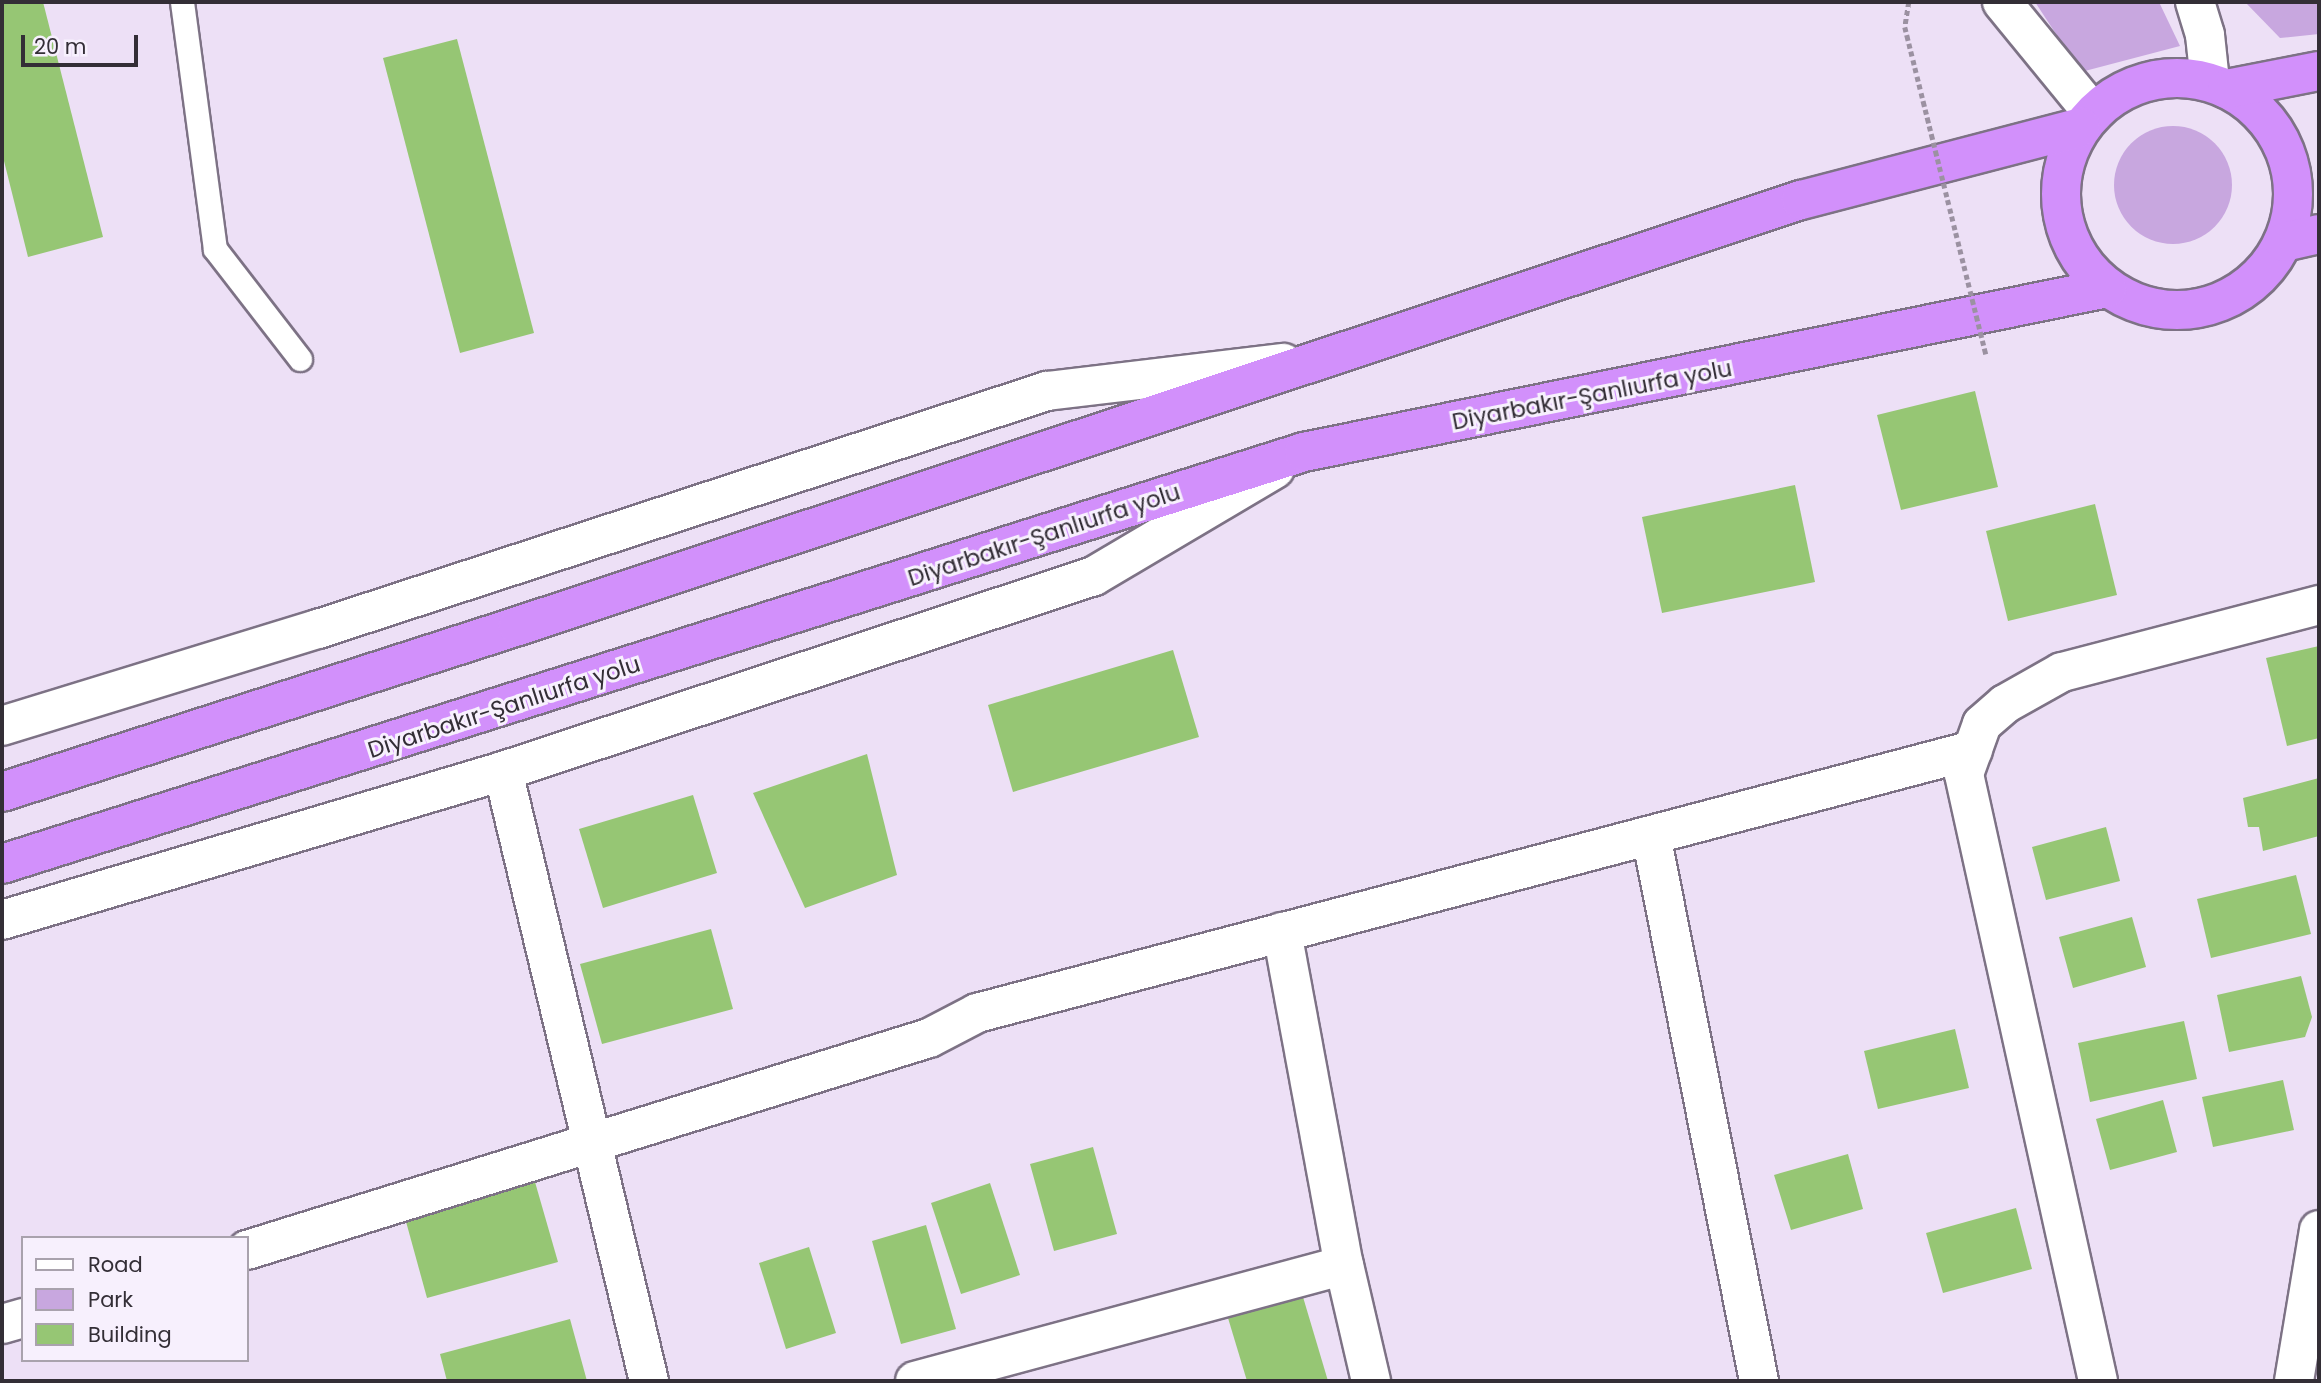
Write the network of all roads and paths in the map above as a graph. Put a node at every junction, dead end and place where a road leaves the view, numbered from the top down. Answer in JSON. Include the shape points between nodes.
{"nodes":[{"id":1,"x":182,"y":2,"type":"edge"},
{"id":2,"x":1909,"y":2,"type":"edge"},
{"id":3,"x":2002,"y":2,"type":"edge"},
{"id":4,"x":2195,"y":2,"type":"edge"},
{"id":5,"x":2319,"y":71,"type":"edge"},
{"id":6,"x":2218,"y":85,"type":"junction"},
{"id":7,"x":2087,"y":120,"type":"junction"},
{"id":8,"x":2301,"y":238,"type":"edge"},
{"id":9,"x":2107,"y":288,"type":"junction"},
{"id":10,"x":1986,"y":354,"type":"dead end"},
{"id":11,"x":1332,"y":357,"type":"junction"},
{"id":12,"x":300,"y":359,"type":"dead end"},
{"id":13,"x":1304,"y":452,"type":"junction"},
{"id":14,"x":2319,"y":605,"type":"edge"},
{"id":15,"x":2,"y":726,"type":"edge"},
{"id":16,"x":1973,"y":750,"type":"junction"},
{"id":17,"x":503,"y":771,"type":"junction"},
{"id":18,"x":2,"y":792,"type":"edge"},
{"id":19,"x":1651,"y":835,"type":"junction"},
{"id":20,"x":2,"y":864,"type":"edge"},
{"id":21,"x":2,"y":920,"type":"edge"},
{"id":22,"x":1282,"y":932,"type":"junction"},
{"id":23,"x":593,"y":1146,"type":"junction"},
{"id":24,"x":2319,"y":1230,"type":"edge"},
{"id":25,"x":248,"y":1250,"type":"edge"},
{"id":26,"x":1344,"y":1265,"type":"junction"},
{"id":27,"x":21,"y":1319,"type":"edge"},
{"id":28,"x":2,"y":1324,"type":"edge"},
{"id":29,"x":649,"y":1381,"type":"edge"},
{"id":30,"x":915,"y":1381,"type":"edge"},
{"id":31,"x":1371,"y":1381,"type":"edge"},
{"id":32,"x":1759,"y":1381,"type":"edge"},
{"id":33,"x":2098,"y":1381,"type":"edge"},
{"id":34,"x":2294,"y":1381,"type":"edge"}],
"edges":[{"from":1,"to":12,"type":"lane","via":[[215,248]]},
{"from":2,"to":10,"type":"path","bridge":true,"via":[[1905,27]]},
{"from":3,"to":7,"type":"street"},
{"from":4,"to":6,"type":"street"},
{"from":5,"to":6,"type":"highway"},
{"from":6,"to":7,"type":"highway","via":[[2178,77],[2147,81],[2118,94]]},
{"from":6,"to":8,"type":"highway","via":[[2257,108],[2284,148],[2292,171],[2293,207]]},
{"from":7,"to":9,"type":"highway","via":[[2064,171],[2060,195],[2065,230],[2082,262]]},
{"from":7,"to":11,"type":"highway","via":[[1801,200]]},
{"from":8,"to":9,"type":"highway","via":[[2238,293],[2206,307],[2171,310],[2137,304]]},
{"from":9,"to":13,"type":"highway","name":"Diyarbakır-Şanlıurfa yolu"},
{"from":11,"to":15,"type":"street","via":[[1047,391]]},
{"from":11,"to":18,"type":"highway"},
{"from":13,"to":17,"type":"street","via":[[1094,576]]},
{"from":13,"to":20,"type":"highway","name":"Diyarbakır-Şanlıurfa yolu"},
{"from":14,"to":16,"type":"street","via":[[2062,672],[2005,704],[1982,724]]},
{"from":16,"to":19,"type":"street"},
{"from":16,"to":33,"type":"street","via":[[1964,774],[1971,818]]},
{"from":17,"to":21,"type":"street"},
{"from":17,"to":23,"type":"street"},
{"from":19,"to":22,"type":"street"},
{"from":19,"to":32,"type":"street"},
{"from":22,"to":23,"type":"street","via":[[977,1013],[929,1038]]},
{"from":22,"to":26,"type":"street"},
{"from":23,"to":25,"type":"street"},
{"from":23,"to":29,"type":"street"},
{"from":24,"to":34,"type":"street"},
{"from":26,"to":30,"type":"street"},
{"from":26,"to":31,"type":"street"},
{"from":27,"to":28,"type":"street"}]}
